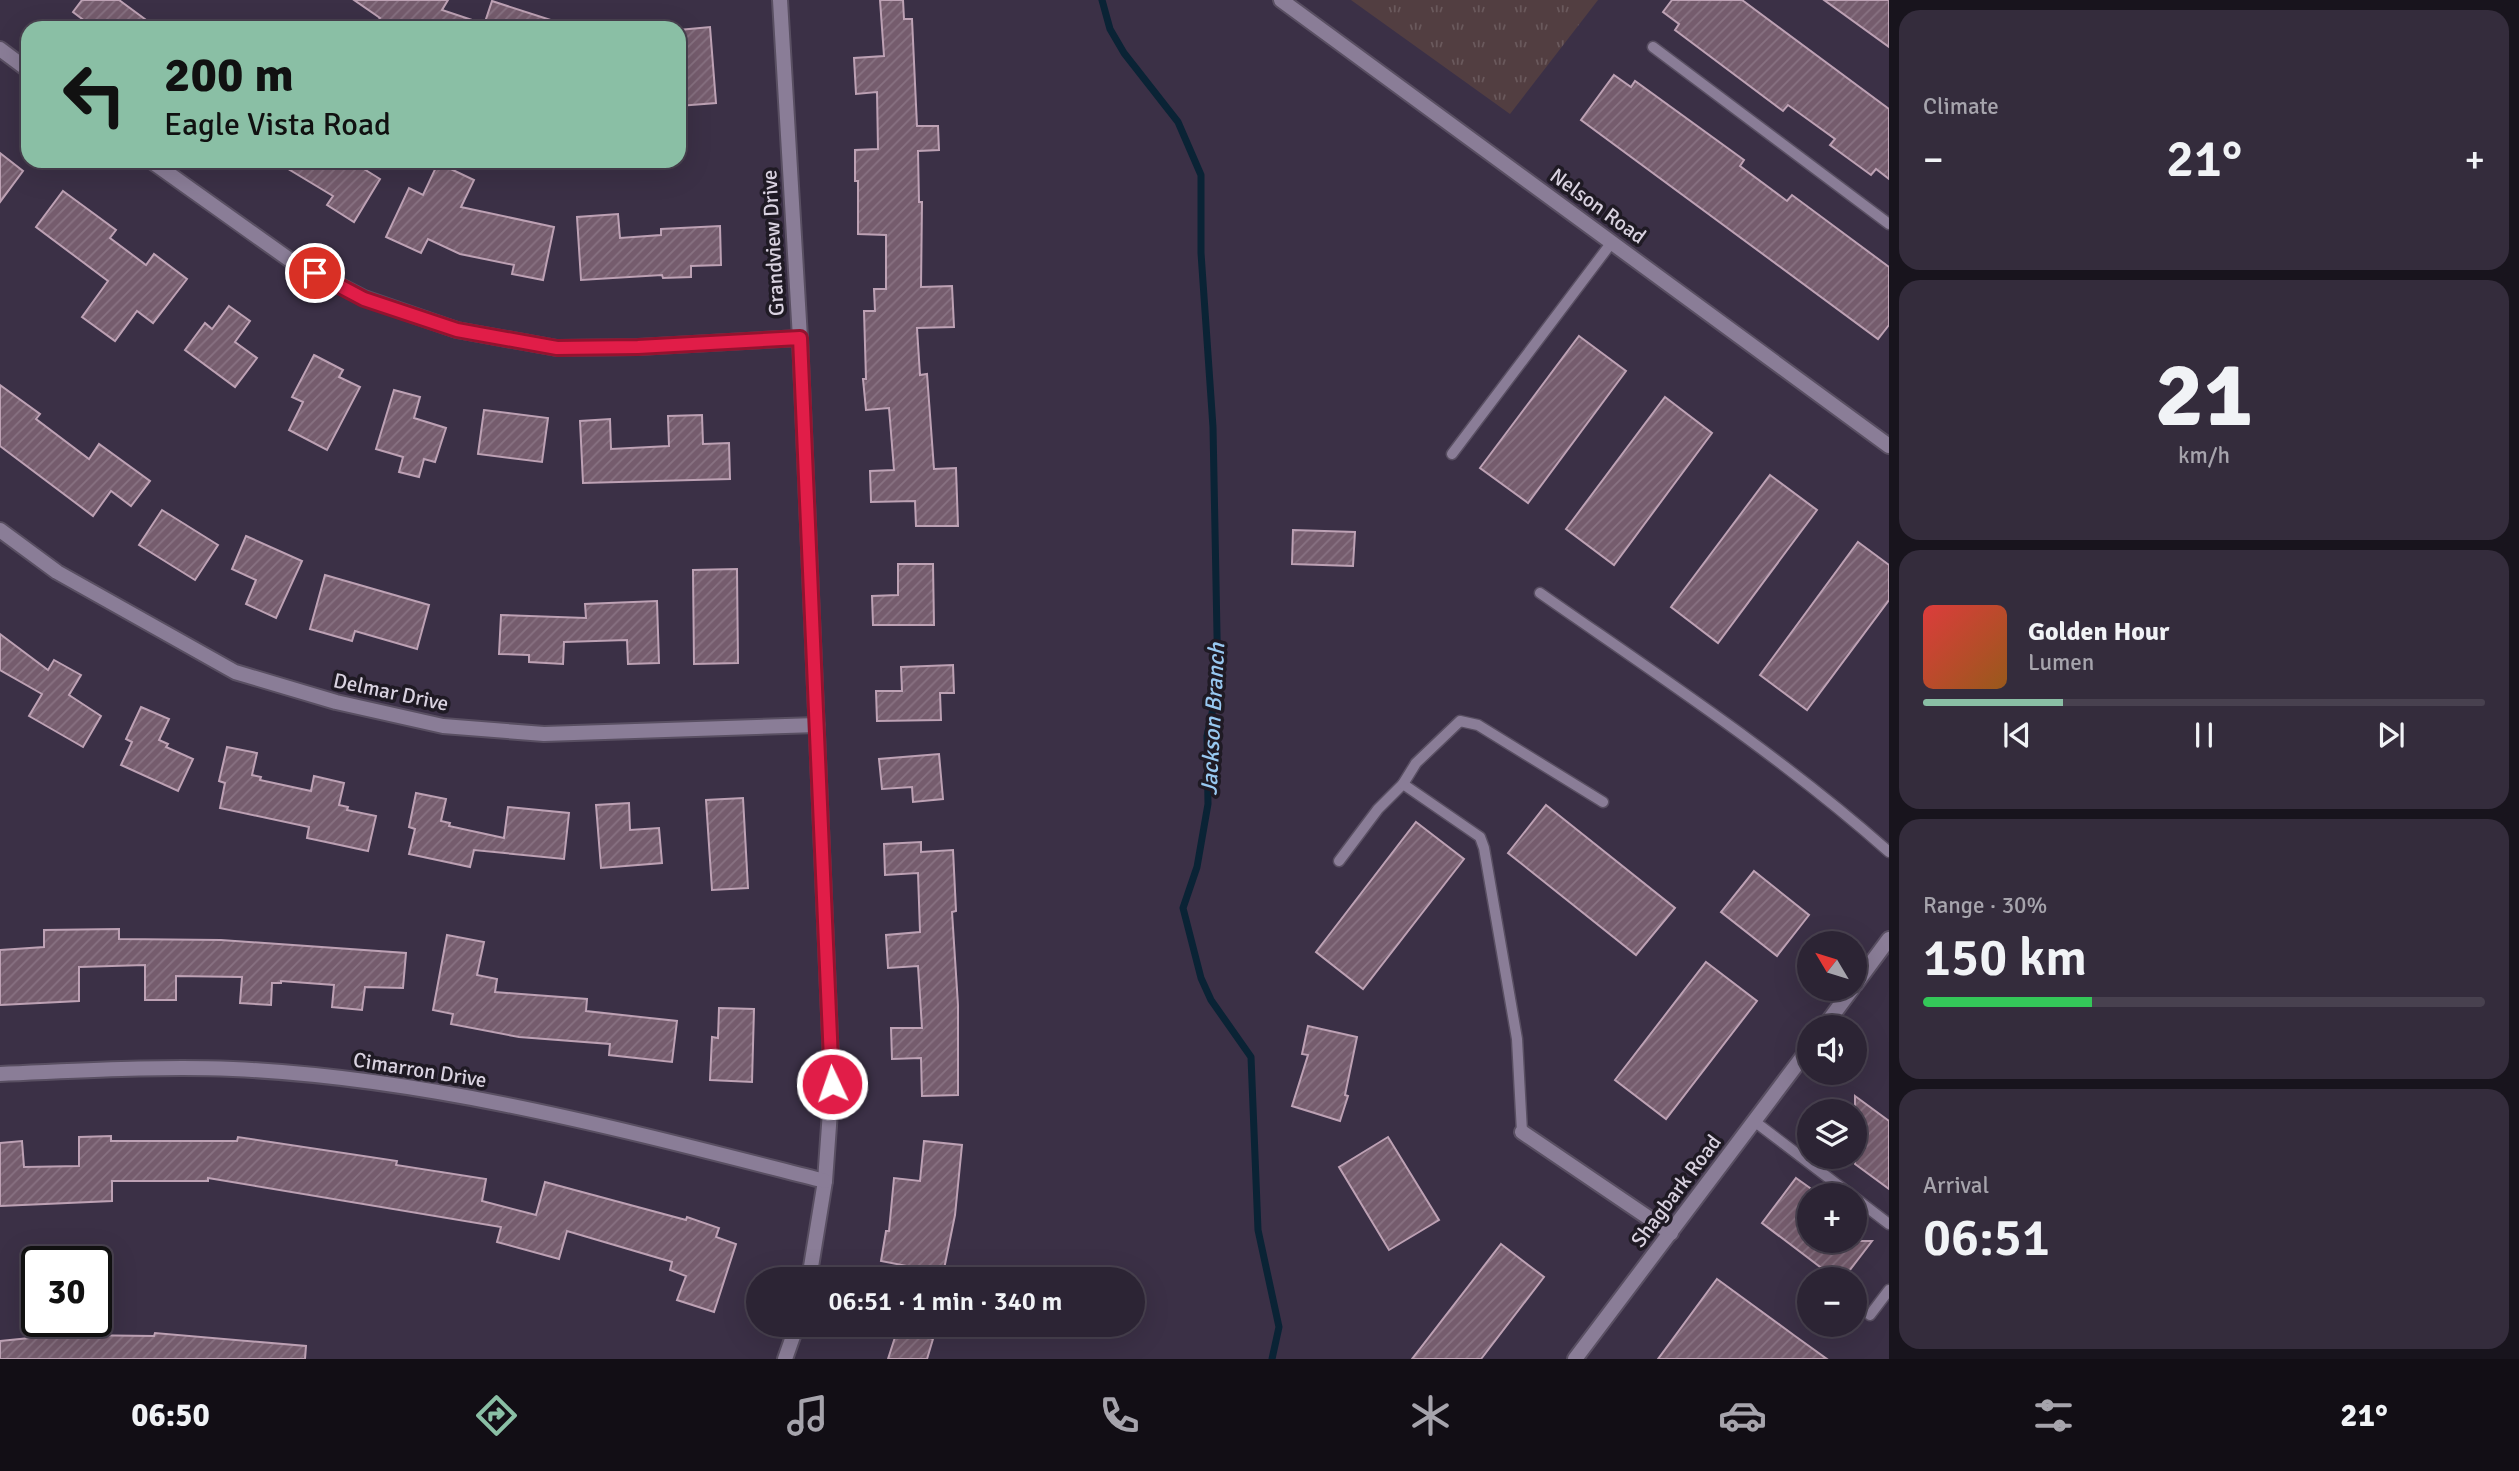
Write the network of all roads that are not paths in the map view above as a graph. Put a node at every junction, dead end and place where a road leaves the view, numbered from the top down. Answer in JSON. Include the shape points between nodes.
{"nodes":[{"id":1,"x":780,"y":0,"type":"edge"},
{"id":2,"x":1281,"y":0,"type":"edge"},
{"id":3,"x":1653,"y":47,"type":"dead end"},
{"id":4,"x":0,"y":49,"type":"edge"},
{"id":5,"x":21,"y":65,"type":"edge"},
{"id":6,"x":160,"y":168,"type":"edge"},
{"id":7,"x":1889,"y":224,"type":"edge"},
{"id":8,"x":1612,"y":242,"type":"junction"},
{"id":9,"x":800,"y":338,"type":"junction"},
{"id":10,"x":1888,"y":444,"type":"edge"},
{"id":11,"x":1452,"y":454,"type":"dead end"},
{"id":12,"x":0,"y":530,"type":"edge"},
{"id":13,"x":1541,"y":593,"type":"dead end"},
{"id":14,"x":817,"y":725,"type":"junction"},
{"id":15,"x":1404,"y":784,"type":"junction"},
{"id":16,"x":1603,"y":802,"type":"dead end"},
{"id":17,"x":1889,"y":852,"type":"edge"},
{"id":18,"x":1339,"y":861,"type":"dead end"},
{"id":19,"x":1888,"y":942,"type":"edge"},
{"id":20,"x":1867,"y":970,"type":"edge"},
{"id":21,"x":1797,"y":1064,"type":"edge"},
{"id":22,"x":0,"y":1074,"type":"edge"},
{"id":23,"x":1754,"y":1121,"type":"junction"},
{"id":24,"x":1522,"y":1132,"type":"joint"},
{"id":25,"x":825,"y":1181,"type":"junction"},
{"id":26,"x":1835,"y":1183,"type":"edge"},
{"id":27,"x":1867,"y":1208,"type":"edge"},
{"id":28,"x":1889,"y":1224,"type":"edge"},
{"id":29,"x":1671,"y":1233,"type":"junction"},
{"id":30,"x":811,"y":1267,"type":"edge"},
{"id":31,"x":1889,"y":1290,"type":"edge"},
{"id":32,"x":1870,"y":1315,"type":"dead end"},
{"id":33,"x":793,"y":1337,"type":"edge"},
{"id":34,"x":785,"y":1359,"type":"edge"},
{"id":35,"x":1575,"y":1359,"type":"edge"}],
"edges":[{"from":1,"to":9,"type":"street","name":"Grandview Drive"},
{"from":2,"to":8,"type":"street","name":"Nelson Road"},
{"from":3,"to":7,"type":"lane"},
{"from":4,"to":5,"type":"street"},
{"from":6,"to":9,"type":"street","via":[[290,260],[364,299],[457,330],[557,348]]},
{"from":8,"to":10,"type":"street","name":"Nelson Road"},
{"from":8,"to":11,"type":"lane"},
{"from":9,"to":14,"type":"street","name":"Grandview Drive"},
{"from":12,"to":14,"type":"street","name":"Delmar Drive","via":[[57,572],[235,672],[335,702],[443,726],[544,734]]},
{"from":13,"to":17,"type":"lane","via":[[1731,727]]},
{"from":14,"to":25,"type":"street","name":"Grandview Drive","via":[[832,1084]]},
{"from":15,"to":16,"type":"lane","via":[[1416,763],[1460,721],[1478,725]]},
{"from":15,"to":18,"type":"lane","via":[[1378,809]]},
{"from":15,"to":24,"type":"lane","via":[[1480,837],[1517,1039]]},
{"from":19,"to":20,"type":"street"},
{"from":21,"to":23,"type":"street","name":"Shagbark Road"},
{"from":22,"to":25,"type":"street","name":"Cimarron Drive","via":[[233,1069],[349,1080],[595,1123]]},
{"from":23,"to":26,"type":"lane"},
{"from":23,"to":29,"type":"street","name":"Shagbark Road"},
{"from":24,"to":29,"type":"street"},
{"from":25,"to":30,"type":"street","name":"Grandview Drive"},
{"from":27,"to":28,"type":"lane"},
{"from":29,"to":35,"type":"street","name":"Shagbark Road"},
{"from":31,"to":32,"type":"lane"},
{"from":33,"to":34,"type":"street"}]}
